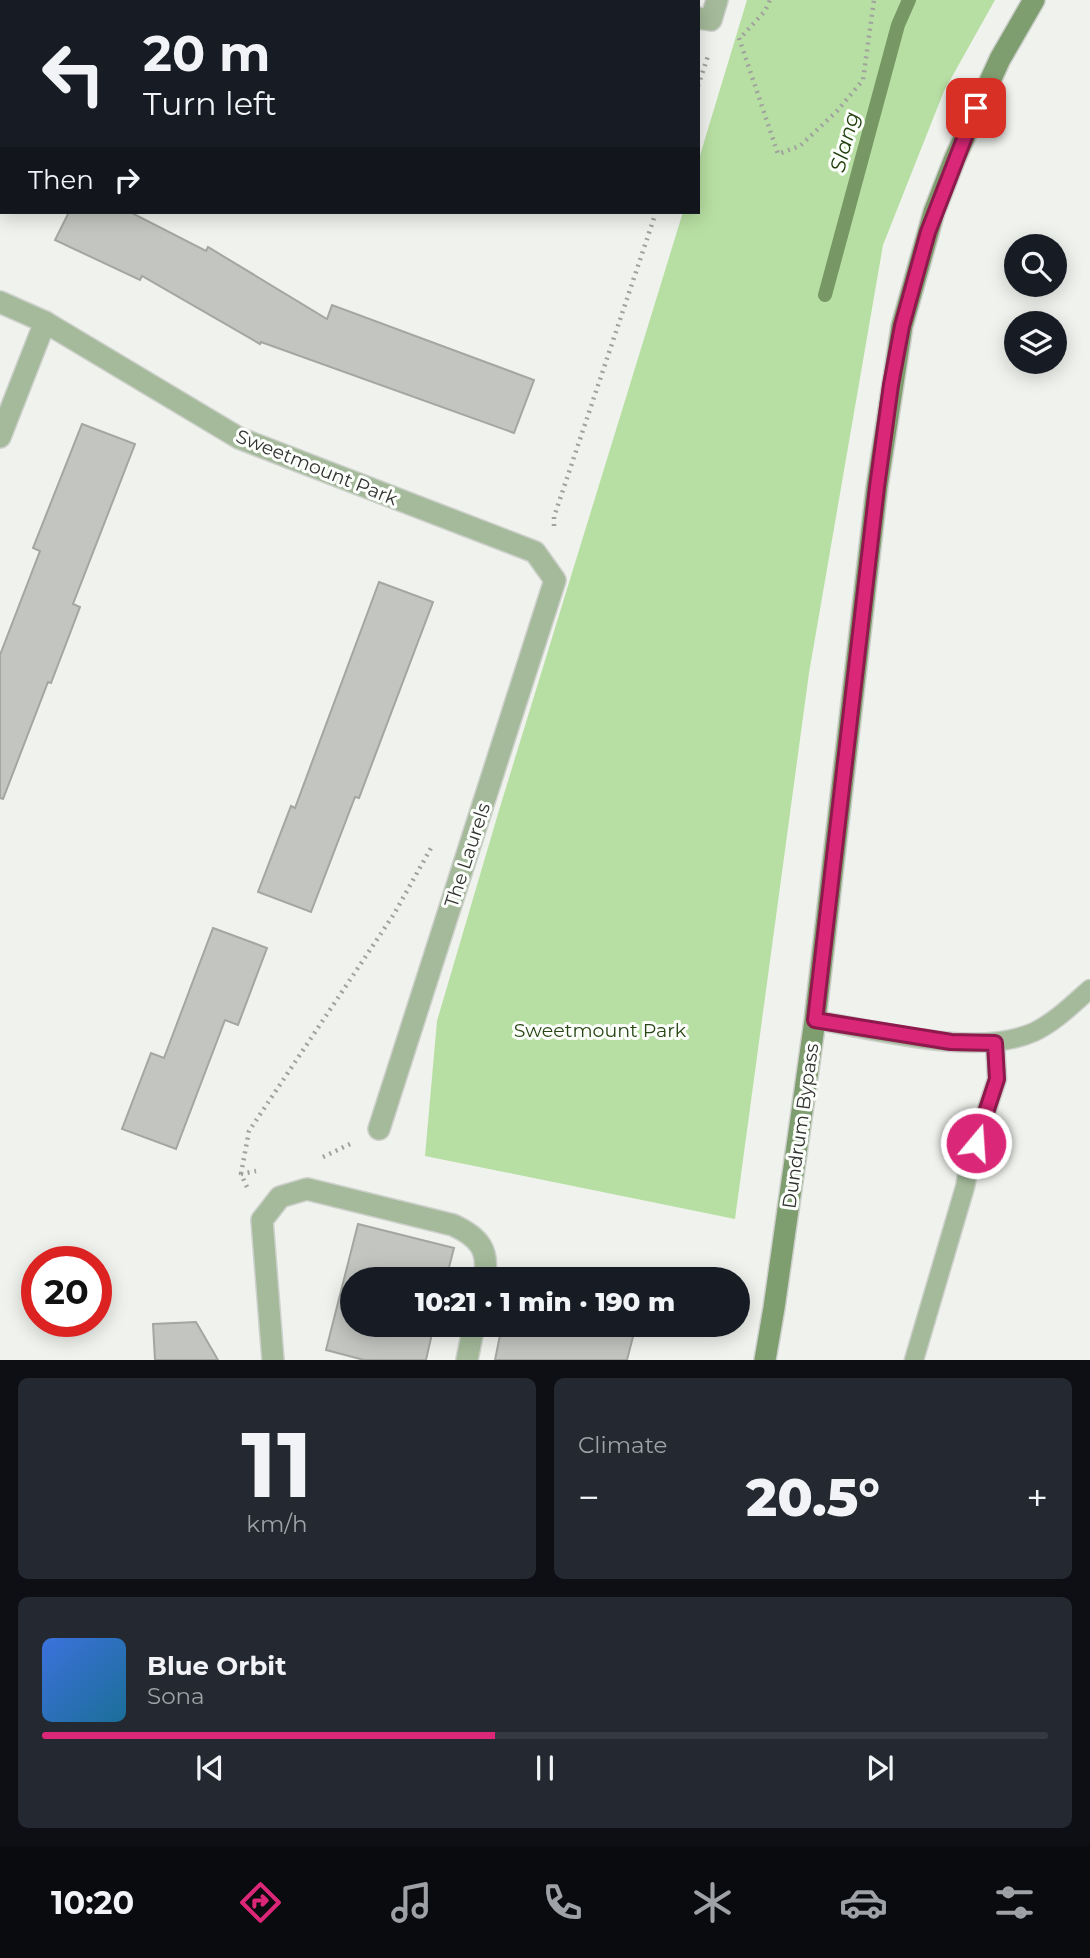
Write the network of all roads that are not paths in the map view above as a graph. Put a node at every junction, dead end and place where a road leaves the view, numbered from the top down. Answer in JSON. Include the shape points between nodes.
{"nodes":[{"id":1,"x":717,"y":0,"type":"edge"},
{"id":2,"x":1034,"y":0,"type":"edge"},
{"id":3,"x":700,"y":18,"type":"edge"},
{"id":4,"x":0,"y":302,"type":"edge"},
{"id":5,"x":45,"y":322,"type":"junction"},
{"id":6,"x":0,"y":437,"type":"edge"},
{"id":7,"x":555,"y":580,"type":"joint"},
{"id":8,"x":1090,"y":989,"type":"edge"},
{"id":9,"x":815,"y":1020,"type":"junction"},
{"id":10,"x":995,"y":1043,"type":"junction"},
{"id":11,"x":379,"y":1129,"type":"dead end"},
{"id":12,"x":487,"y":1267,"type":"edge"},
{"id":13,"x":472,"y":1337,"type":"edge"},
{"id":14,"x":273,"y":1360,"type":"edge"},
{"id":15,"x":467,"y":1360,"type":"edge"},
{"id":16,"x":765,"y":1360,"type":"edge"},
{"id":17,"x":914,"y":1360,"type":"edge"}],
"edges":[{"from":1,"to":3,"type":"street","via":[[710,20]]},
{"from":2,"to":9,"type":"main road","name":"Dundrum Bypass","via":[[999,58],[955,158],[934,212],[902,326],[877,487]]},
{"from":4,"to":5,"type":"street","name":"Sweetmount Park"},
{"from":5,"to":6,"type":"street"},
{"from":5,"to":7,"type":"street","name":"Sweetmount Park","via":[[239,438],[535,552]]},
{"from":7,"to":11,"type":"street","name":"The Laurels"},
{"from":8,"to":10,"type":"lane","via":[[1034,1032]]},
{"from":9,"to":10,"type":"lane","via":[[951,1042]]},
{"from":9,"to":16,"type":"main road","name":"Dundrum Bypass"},
{"from":10,"to":17,"type":"lane","via":[[997,1079]]},
{"from":12,"to":14,"type":"street","via":[[484,1251],[467,1232],[453,1226],[307,1189],[280,1197],[262,1220]]},
{"from":13,"to":15,"type":"street"}]}
